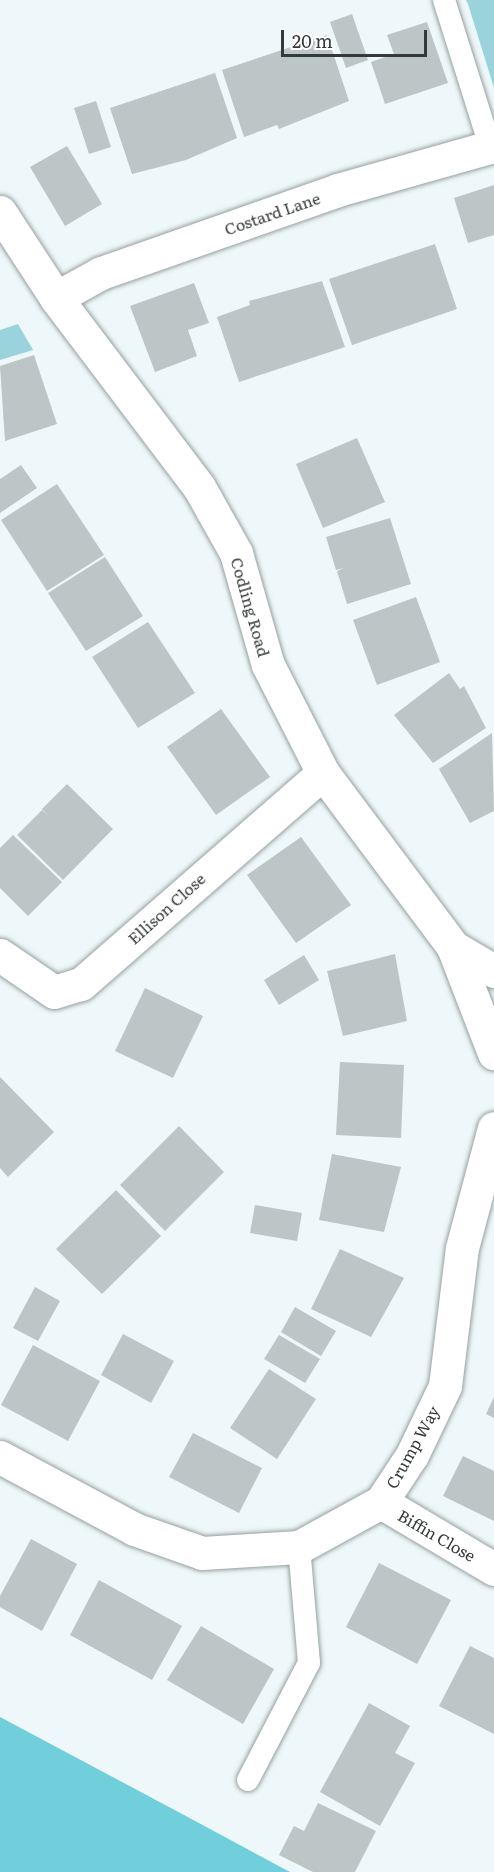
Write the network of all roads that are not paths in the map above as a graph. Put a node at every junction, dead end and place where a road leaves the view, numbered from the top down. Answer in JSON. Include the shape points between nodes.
{"nodes":[{"id":1,"x":444,"y":0,"type":"edge"},
{"id":2,"x":492,"y":146,"type":"edge"},
{"id":3,"x":0,"y":212,"type":"edge"},
{"id":4,"x":56,"y":298,"type":"junction"},
{"id":5,"x":323,"y":773,"type":"junction"},
{"id":6,"x":453,"y":947,"type":"junction"},
{"id":7,"x":0,"y":955,"type":"edge"},
{"id":8,"x":494,"y":971,"type":"edge"},
{"id":9,"x":494,"y":1053,"type":"edge"},
{"id":10,"x":494,"y":1128,"type":"edge"},
{"id":11,"x":494,"y":1206,"type":"edge"},
{"id":12,"x":460,"y":1266,"type":"junction"},
{"id":13,"x":0,"y":1458,"type":"edge"},
{"id":14,"x":381,"y":1502,"type":"junction"},
{"id":15,"x":299,"y":1547,"type":"junction"},
{"id":16,"x":494,"y":1569,"type":"edge"},
{"id":17,"x":248,"y":1780,"type":"dead end"}],
"edges":[{"from":1,"to":2,"type":"lane"},
{"from":2,"to":4,"type":"street","name":"Costard Lane","via":[[338,190],[123,265]]},
{"from":3,"to":4,"type":"street","name":"Codling Road"},
{"from":4,"to":5,"type":"street","name":"Codling Road","via":[[199,487],[237,553],[268,665]]},
{"from":5,"to":6,"type":"street","name":"Codling Road"},
{"from":5,"to":7,"type":"street","name":"Ellison Close","via":[[81,984],[54,992]]},
{"from":6,"to":8,"type":"street","name":"Codling Road"},
{"from":6,"to":9,"type":"street","name":"Codling Road"},
{"from":10,"to":12,"type":"street","name":"Crump Way"},
{"from":11,"to":12,"type":"street","name":"Crump Way"},
{"from":12,"to":14,"type":"street","name":"Crump Way","via":[[445,1386],[412,1455]]},
{"from":13,"to":15,"type":"street","name":"Crump Way","via":[[134,1529],[202,1553]]},
{"from":14,"to":15,"type":"street","name":"Crump Way"},
{"from":14,"to":16,"type":"street","name":"Biffin Close"},
{"from":15,"to":17,"type":"lane","via":[[309,1663]]}]}
